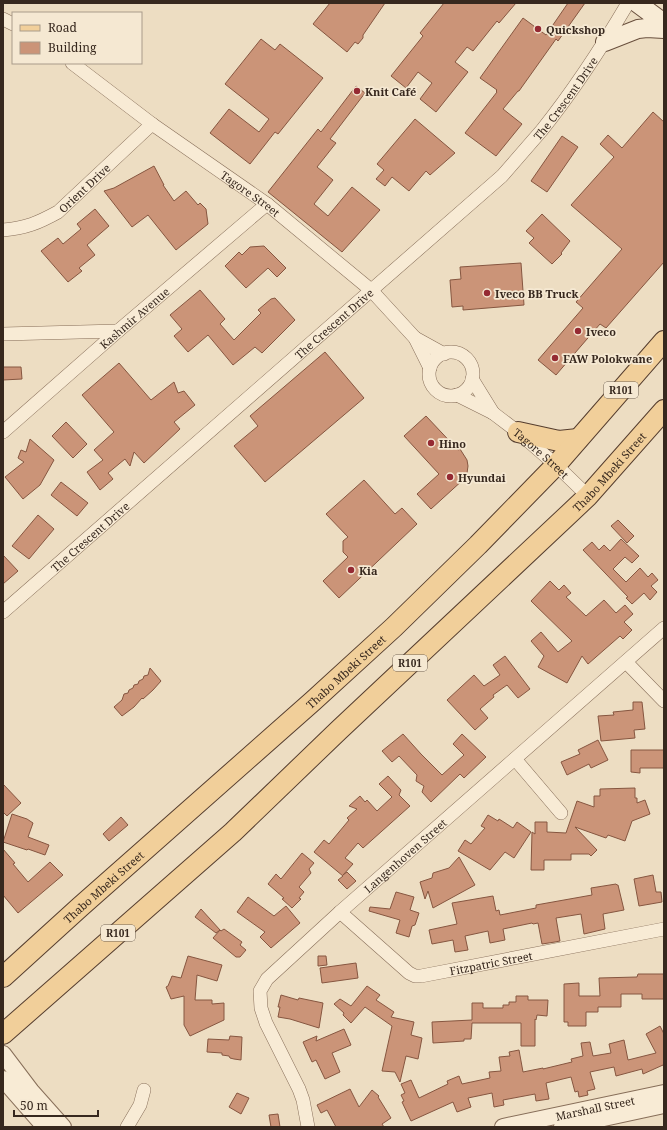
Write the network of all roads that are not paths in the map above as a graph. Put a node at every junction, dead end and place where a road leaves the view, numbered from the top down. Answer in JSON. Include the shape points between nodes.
{"nodes":[{"id":1,"x":628,"y":3,"type":"edge"},
{"id":2,"x":637,"y":3,"type":"edge"},
{"id":3,"x":3,"y":19,"type":"edge"},
{"id":4,"x":664,"y":23,"type":"edge"},
{"id":5,"x":12,"y":24,"type":"edge"},
{"id":6,"x":664,"y":29,"type":"edge"},
{"id":7,"x":605,"y":42,"type":"junction"},
{"id":8,"x":73,"y":64,"type":"edge"},
{"id":9,"x":152,"y":124,"type":"junction"},
{"id":10,"x":267,"y":204,"type":"junction"},
{"id":11,"x":3,"y":230,"type":"edge"},
{"id":12,"x":371,"y":290,"type":"junction"},
{"id":13,"x":118,"y":331,"type":"junction"},
{"id":14,"x":3,"y":334,"type":"edge"},
{"id":15,"x":415,"y":338,"type":"junction"},
{"id":16,"x":664,"y":341,"type":"edge"},
{"id":17,"x":444,"y":354,"type":"junction"},
{"id":18,"x":430,"y":368,"type":"junction"},
{"id":19,"x":472,"y":380,"type":"junction"},
{"id":20,"x":457,"y":395,"type":"junction"},
{"id":21,"x":664,"y":410,"type":"edge"},
{"id":22,"x":493,"y":413,"type":"junction"},
{"id":23,"x":3,"y":432,"type":"edge"},
{"id":24,"x":518,"y":432,"type":"junction"},
{"id":25,"x":578,"y":439,"type":"junction"},
{"id":26,"x":556,"y":465,"type":"junction"},
{"id":27,"x":588,"y":496,"type":"junction"},
{"id":28,"x":3,"y":612,"type":"edge"},
{"id":29,"x":664,"y":628,"type":"edge"},
{"id":30,"x":626,"y":662,"type":"junction"},
{"id":31,"x":664,"y":701,"type":"edge"},
{"id":32,"x":515,"y":759,"type":"junction"},
{"id":33,"x":561,"y":812,"type":"dead end"},
{"id":34,"x":340,"y":912,"type":"junction"},
{"id":35,"x":664,"y":929,"type":"edge"},
{"id":36,"x":3,"y":978,"type":"edge"},
{"id":37,"x":3,"y":1034,"type":"edge"},
{"id":38,"x":3,"y":1054,"type":"edge"},
{"id":39,"x":3,"y":1080,"type":"edge"},
{"id":40,"x":144,"y":1090,"type":"dead end"},
{"id":41,"x":664,"y":1093,"type":"edge"},
{"id":42,"x":664,"y":1105,"type":"edge"},
{"id":43,"x":559,"y":1123,"type":"edge"},
{"id":44,"x":45,"y":1127,"type":"edge"},
{"id":45,"x":63,"y":1127,"type":"edge"},
{"id":46,"x":128,"y":1127,"type":"edge"},
{"id":47,"x":308,"y":1127,"type":"edge"},
{"id":48,"x":503,"y":1127,"type":"edge"}],
"edges":[{"from":1,"to":7,"type":"street","name":"The Crescent Drive"},
{"from":2,"to":4,"type":"main road"},
{"from":3,"to":5,"type":"street"},
{"from":6,"to":7,"type":"main road","via":[[638,28]]},
{"from":7,"to":12,"type":"street","name":"The Crescent Drive","via":[[542,129],[502,176]]},
{"from":8,"to":9,"type":"street","name":"Tagore Street"},
{"from":9,"to":10,"type":"street","name":"Tagore Street"},
{"from":9,"to":11,"type":"street","name":"Orient Drive","via":[[58,212],[26,227]]},
{"from":10,"to":12,"type":"street","name":"Tagore Street"},
{"from":10,"to":13,"type":"street","name":"Kashmir Avenue"},
{"from":12,"to":15,"type":"street","name":"Tagore Street"},
{"from":12,"to":28,"type":"street","name":"The Crescent Drive"},
{"from":13,"to":14,"type":"street"},
{"from":13,"to":23,"type":"street","name":"Kashmir Avenue"},
{"from":15,"to":17,"type":"street","name":"Tagore Street"},
{"from":15,"to":18,"type":"street","name":"Tagore Street"},
{"from":16,"to":25,"type":"main road","name":"Thabo Mbeki Street","number":"R101"},
{"from":17,"to":18,"type":"street","via":[[435,359]]},
{"from":17,"to":19,"type":"street","name":"Tagore Street","via":[[459,354],[466,359],[471,366]]},
{"from":18,"to":20,"type":"street","name":"Tagore Street","via":[[430,381],[437,391],[447,396]]},
{"from":19,"to":20,"type":"street","via":[[467,389]]},
{"from":19,"to":22,"type":"street","name":"Tagore Street"},
{"from":20,"to":22,"type":"street","name":"Tagore Street"},
{"from":21,"to":27,"type":"main road","name":"Thabo Mbeki Street","number":"R101"},
{"from":22,"to":24,"type":"street","name":"Tagore Street"},
{"from":24,"to":25,"type":"main road","via":[[560,441]]},
{"from":24,"to":26,"type":"street","name":"Tagore Street"},
{"from":25,"to":26,"type":"main road","name":"Thabo Mbeki Street","number":"R101"},
{"from":26,"to":27,"type":"street","name":"Tagore Street"},
{"from":26,"to":36,"type":"main road","name":"Thabo Mbeki Street","number":"R101","via":[[394,627]]},
{"from":27,"to":37,"type":"main road","name":"Thabo Mbeki Street","number":"R101","via":[[232,832]]},
{"from":29,"to":30,"type":"street","name":"Langenhoven Street"},
{"from":30,"to":31,"type":"street"},
{"from":30,"to":32,"type":"street","name":"Langenhoven Street"},
{"from":32,"to":33,"type":"street"},
{"from":32,"to":34,"type":"street","name":"Langenhoven Street"},
{"from":34,"to":35,"type":"street","name":"Fitzpatric Street","via":[[415,976]]},
{"from":34,"to":47,"type":"street","name":"Langenhoven Street","via":[[267,980],[260,992],[261,1008],[299,1089]]},
{"from":38,"to":45,"type":"street"},
{"from":39,"to":44,"type":"street"},
{"from":40,"to":46,"type":"street","via":[[140,1105]]},
{"from":41,"to":43,"type":"street","name":"Marshall Street"},
{"from":42,"to":43,"type":"street","name":"Marshall Street"},
{"from":43,"to":48,"type":"street","name":"Marshall Street"}]}
